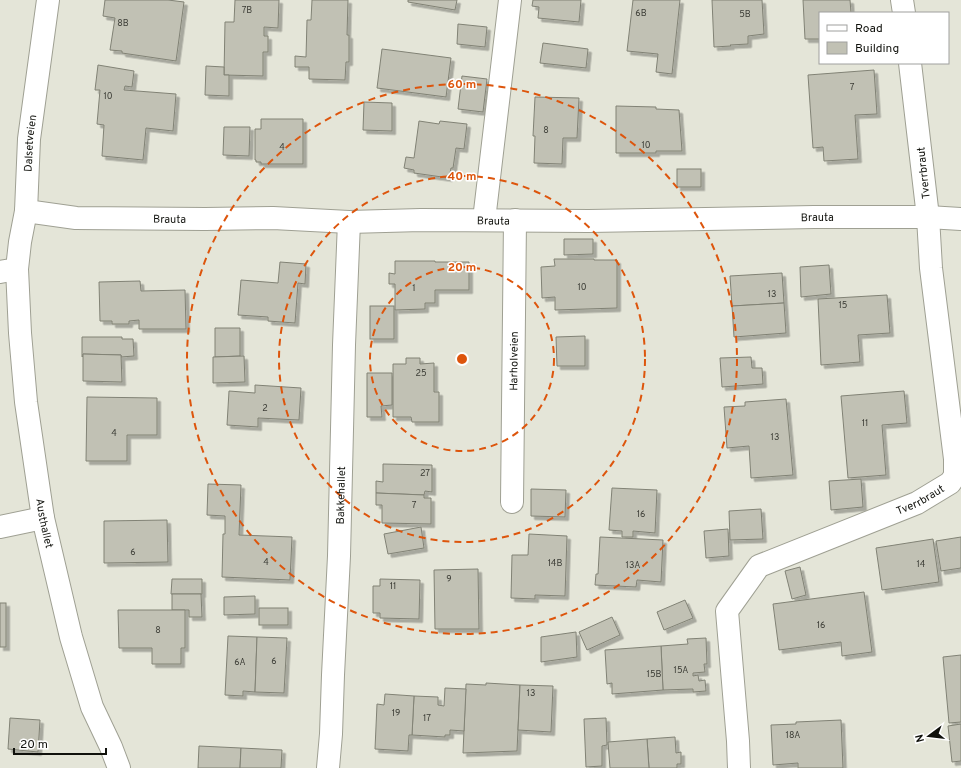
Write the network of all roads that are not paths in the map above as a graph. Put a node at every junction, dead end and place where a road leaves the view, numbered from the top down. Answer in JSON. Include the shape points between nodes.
{"nodes":[{"id":1,"x":48,"y":0,"type":"edge"},
{"id":2,"x":510,"y":0,"type":"edge"},
{"id":3,"x":902,"y":0,"type":"edge"},
{"id":4,"x":904,"y":12,"type":"edge"},
{"id":5,"x":910,"y":64,"type":"edge"},
{"id":6,"x":26,"y":211,"type":"junction"},
{"id":7,"x":928,"y":217,"type":"junction"},
{"id":8,"x":484,"y":220,"type":"junction"},
{"id":9,"x":515,"y":220,"type":"junction"},
{"id":10,"x":961,"y":220,"type":"edge"},
{"id":11,"x":349,"y":222,"type":"junction"},
{"id":12,"x":8,"y":270,"type":"edge"},
{"id":13,"x":512,"y":502,"type":"dead end"},
{"id":14,"x":43,"y":518,"type":"junction"},
{"id":15,"x":0,"y":527,"type":"edge"},
{"id":16,"x":119,"y":768,"type":"edge"},
{"id":17,"x":328,"y":768,"type":"edge"},
{"id":18,"x":738,"y":768,"type":"edge"}],
"edges":[{"from":1,"to":6,"type":"street","name":"Dalsetveien","via":[[29,139]]},
{"from":2,"to":8,"type":"street"},
{"from":3,"to":4,"type":"street"},
{"from":5,"to":7,"type":"street","name":"Tverrbraut"},
{"from":6,"to":11,"type":"street","name":"Brauta","via":[[76,218],[272,218]]},
{"from":6,"to":12,"type":"street","name":"Dalsetveien","via":[[20,242]]},
{"from":7,"to":9,"type":"street","name":"Brauta"},
{"from":7,"to":10,"type":"street","name":"Brauta"},
{"from":7,"to":18,"type":"street","name":"Tverrbraut","via":[[931,268],[956,476],[950,483],[917,503],[759,566],[727,611]]},
{"from":8,"to":9,"type":"street","name":"Brauta"},
{"from":8,"to":11,"type":"street","name":"Brauta"},
{"from":9,"to":13,"type":"street","name":"Harholveien"},
{"from":11,"to":17,"type":"street","name":"Bakkehallet","via":[[338,562]]},
{"from":12,"to":14,"type":"street","name":"Austhallet","via":[[20,333],[26,402]]},
{"from":14,"to":15,"type":"street"},
{"from":14,"to":16,"type":"street","name":"Austhallet","via":[[71,637],[92,707]]}]}
